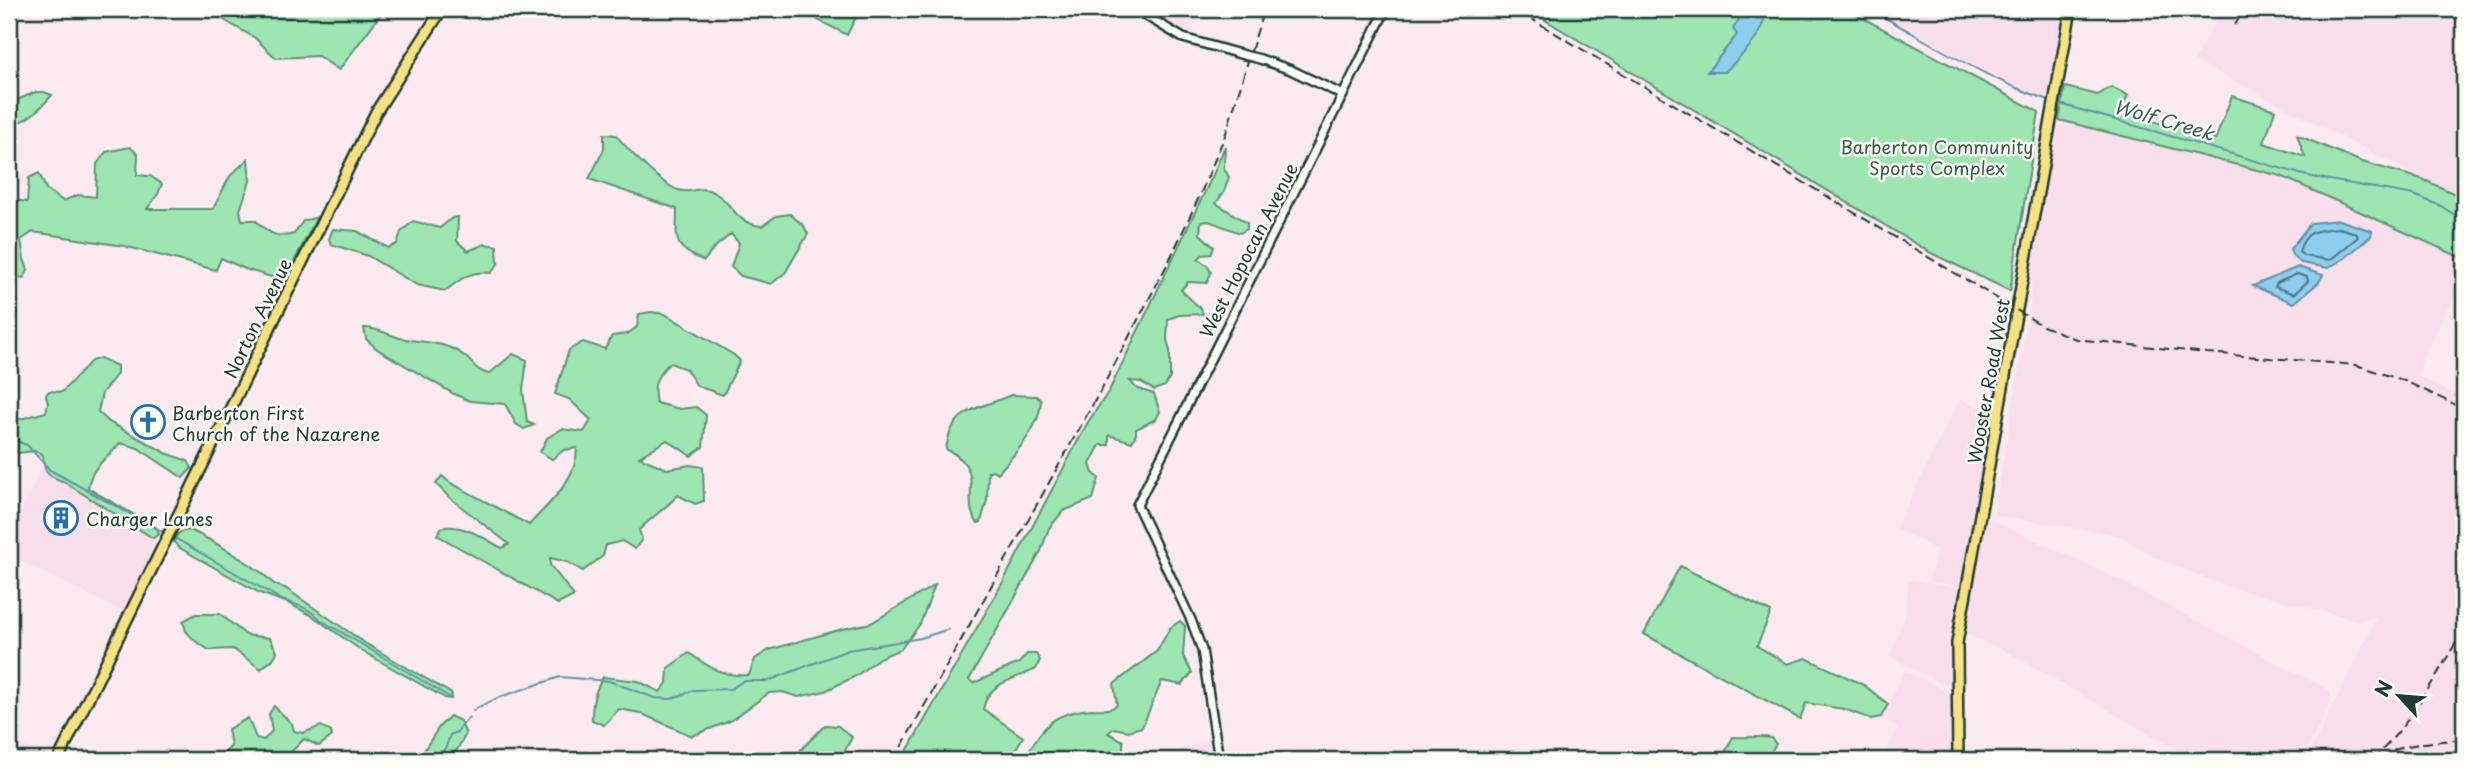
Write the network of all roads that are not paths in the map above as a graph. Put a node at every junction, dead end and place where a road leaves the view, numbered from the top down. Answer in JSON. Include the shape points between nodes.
{"nodes":[{"id":1,"x":442,"y":9,"type":"edge"},
{"id":2,"x":1135,"y":9,"type":"edge"},
{"id":3,"x":1386,"y":9,"type":"edge"},
{"id":4,"x":2071,"y":9,"type":"edge"},
{"id":5,"x":1343,"y":95,"type":"junction"},
{"id":6,"x":58,"y":760,"type":"edge"},
{"id":7,"x":1219,"y":760,"type":"edge"},
{"id":8,"x":1958,"y":760,"type":"edge"}],
"edges":[{"from":1,"to":6,"type":"main road","name":"Norton Avenue","via":[[376,112]]},
{"from":2,"to":5,"type":"street","bridge":true,"via":[[1183,37],[1291,70]]},
{"from":3,"to":5,"type":"street","name":"West Hopocan Avenue"},
{"from":4,"to":8,"type":"main road","name":"Wooster Road West","via":[[1956,643]]},
{"from":5,"to":7,"type":"street","name":"West Hopocan Avenue","via":[[1138,505],[1202,650]]}]}
